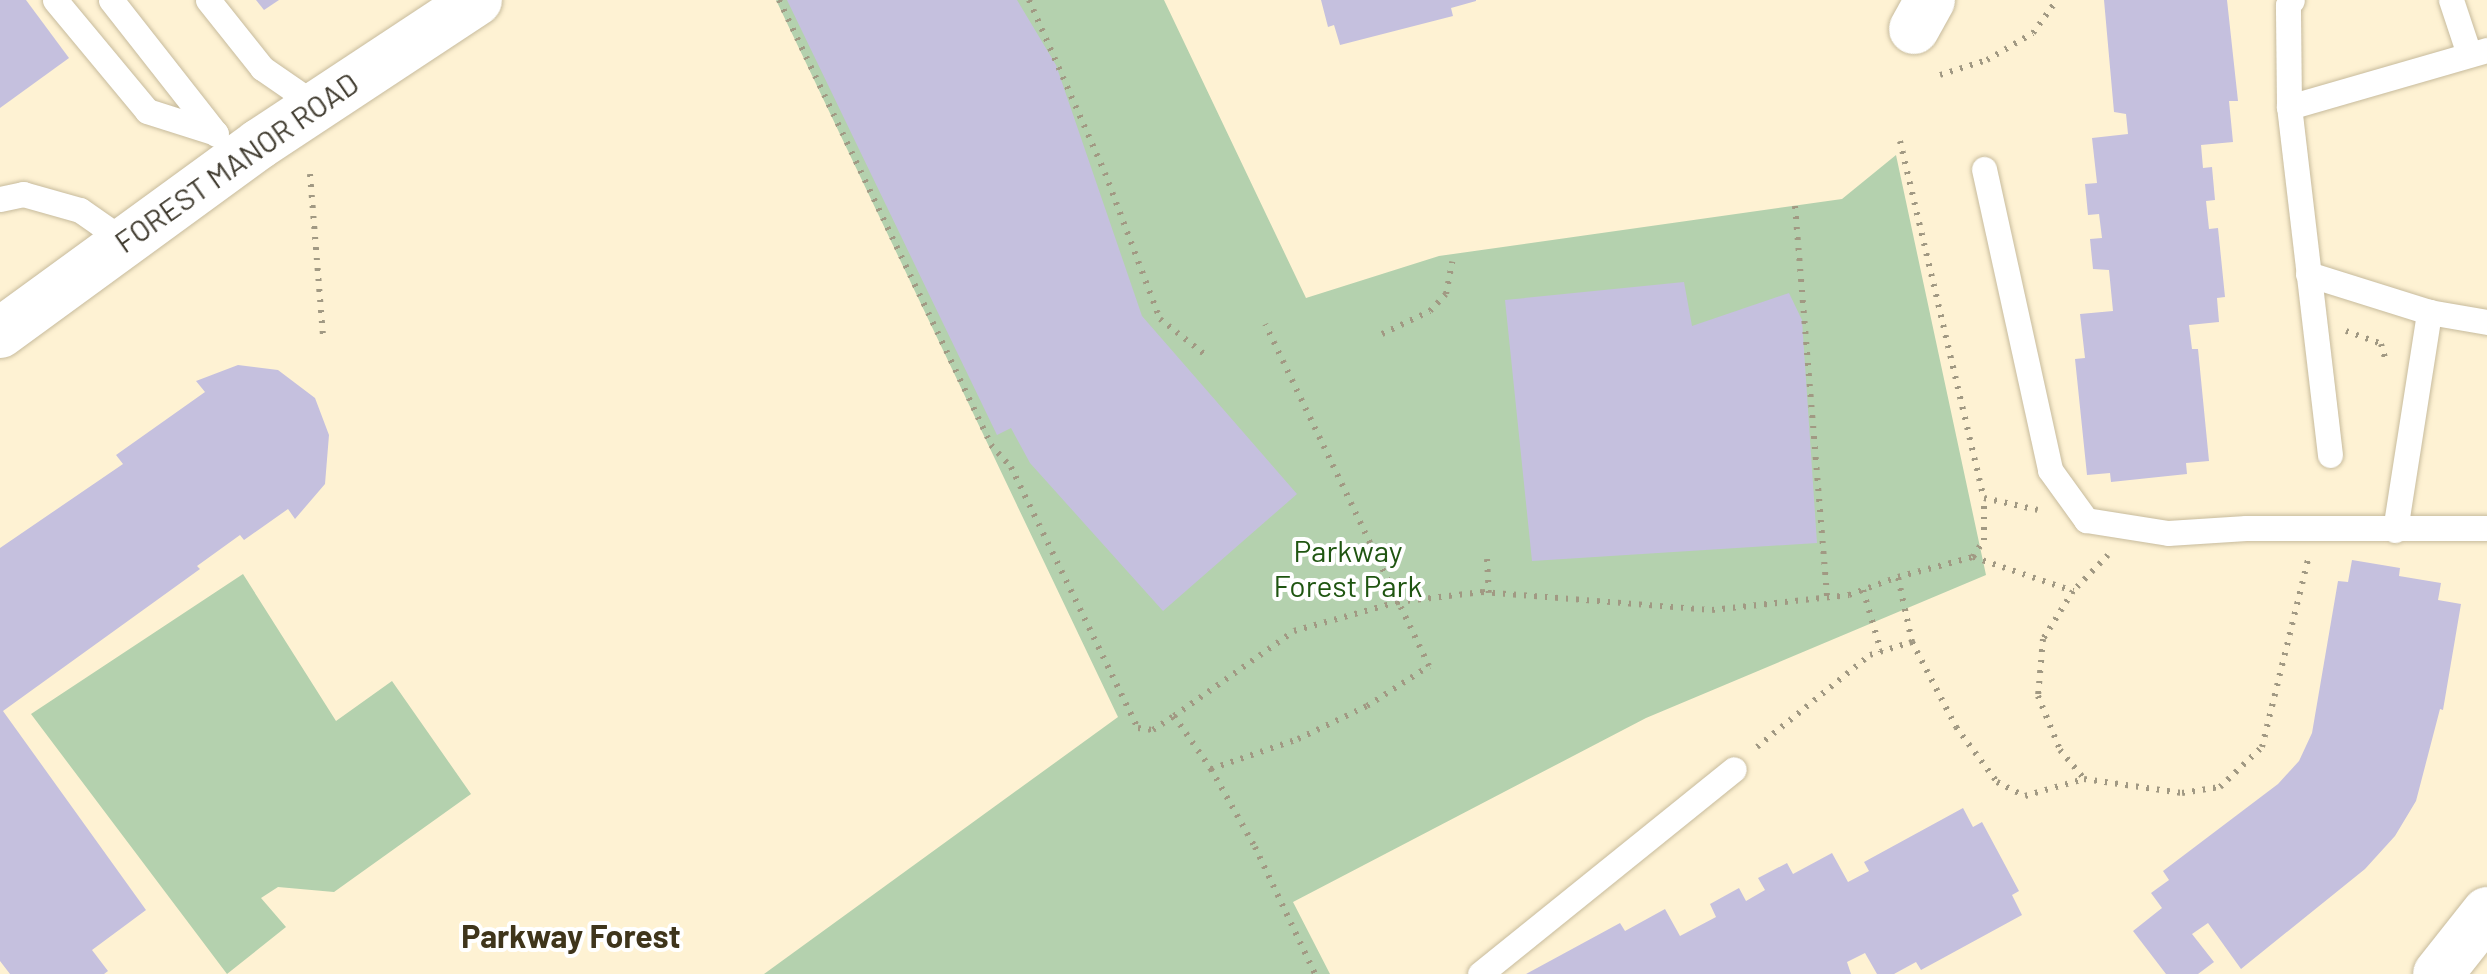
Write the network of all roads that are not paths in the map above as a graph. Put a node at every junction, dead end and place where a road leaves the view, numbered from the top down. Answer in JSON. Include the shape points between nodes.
{"nodes":[{"id":1,"x":54,"y":0,"type":"edge"},
{"id":2,"x":111,"y":0,"type":"edge"},
{"id":3,"x":208,"y":0,"type":"edge"},
{"id":4,"x":477,"y":0,"type":"edge"},
{"id":5,"x":2292,"y":0,"type":"edge"},
{"id":6,"x":2450,"y":0,"type":"edge"},
{"id":7,"x":2478,"y":52,"type":"edge"},
{"id":8,"x":316,"y":106,"type":"junction"},
{"id":9,"x":2289,"y":108,"type":"junction"},
{"id":10,"x":226,"y":148,"type":"junction"},
{"id":11,"x":1984,"y":170,"type":"dead end"},
{"id":12,"x":0,"y":199,"type":"edge"},
{"id":13,"x":123,"y":240,"type":"junction"},
{"id":14,"x":2308,"y":274,"type":"junction"},
{"id":15,"x":2429,"y":312,"type":"junction"},
{"id":16,"x":2487,"y":322,"type":"edge"},
{"id":17,"x":0,"y":333,"type":"edge"},
{"id":18,"x":2330,"y":454,"type":"dead end"},
{"id":19,"x":2487,"y":528,"type":"edge"},
{"id":20,"x":2395,"y":530,"type":"junction"},
{"id":21,"x":1734,"y":769,"type":"road end"},
{"id":22,"x":2487,"y":912,"type":"edge"},
{"id":23,"x":1480,"y":974,"type":"edge"},
{"id":24,"x":2438,"y":974,"type":"edge"}],
"edges":[{"from":1,"to":10,"type":"lane","via":[[147,111]]},
{"from":2,"to":10,"type":"lane"},
{"from":3,"to":8,"type":"lane","via":[[262,68]]},
{"from":4,"to":8,"type":"street","name":"FOREST MANOR ROAD"},
{"from":5,"to":9,"type":"lane"},
{"from":6,"to":7,"type":"lane"},
{"from":7,"to":9,"type":"lane"},
{"from":8,"to":10,"type":"street","name":"FOREST MANOR ROAD"},
{"from":9,"to":14,"type":"lane"},
{"from":10,"to":13,"type":"street","name":"FOREST MANOR ROAD"},
{"from":11,"to":20,"type":"lane","via":[[2050,470],[2086,520],[2168,532]]},
{"from":12,"to":13,"type":"lane","via":[[23,194],[80,210]]},
{"from":13,"to":17,"type":"street","name":"FOREST MANOR ROAD"},
{"from":14,"to":15,"type":"lane"},
{"from":14,"to":18,"type":"lane"},
{"from":15,"to":16,"type":"lane"},
{"from":15,"to":20,"type":"lane"},
{"from":19,"to":20,"type":"lane"},
{"from":21,"to":23,"type":"lane"},
{"from":22,"to":24,"type":"street"}]}
